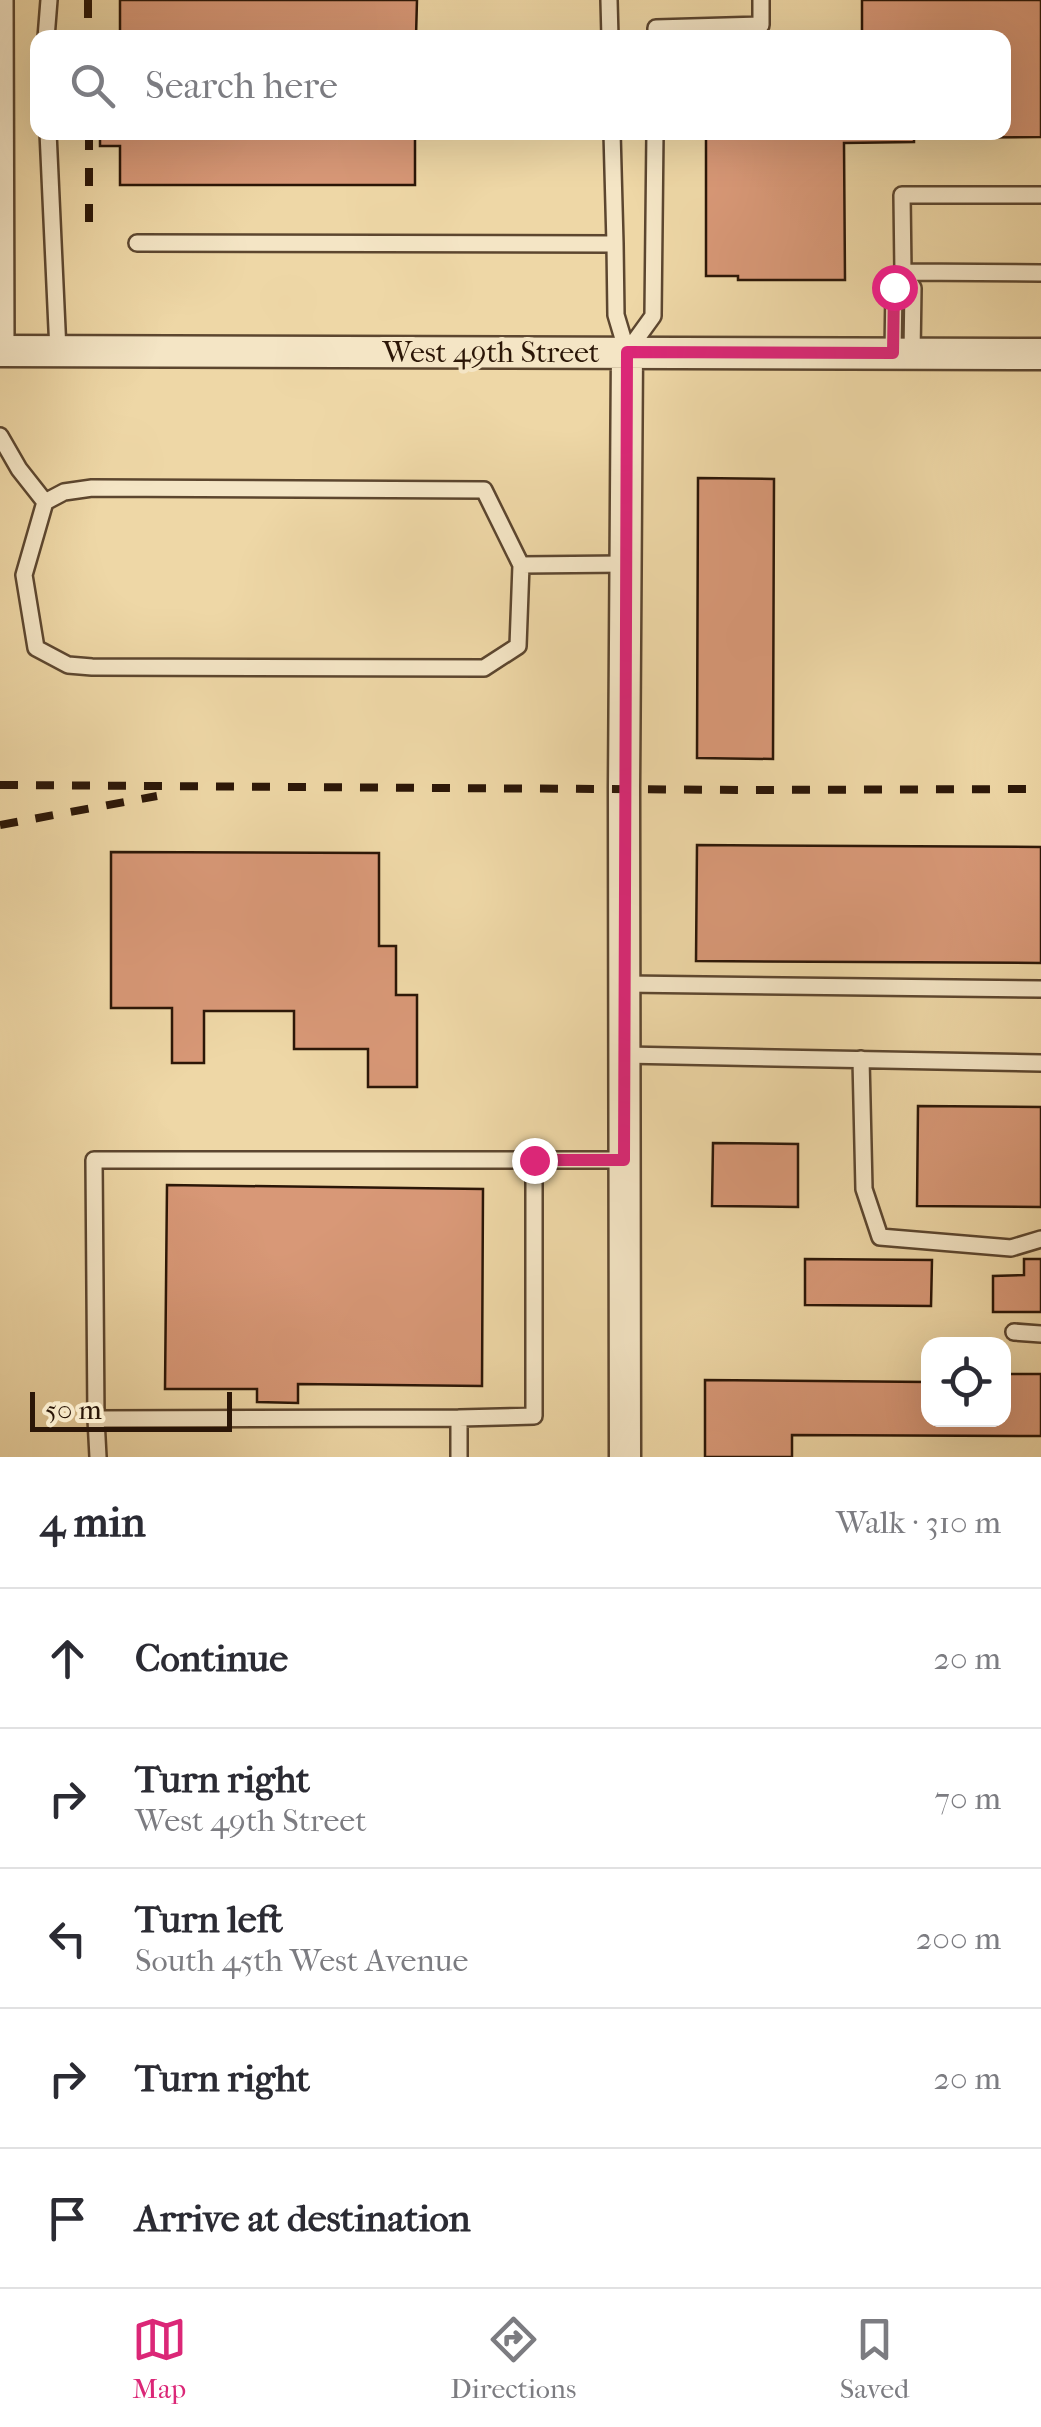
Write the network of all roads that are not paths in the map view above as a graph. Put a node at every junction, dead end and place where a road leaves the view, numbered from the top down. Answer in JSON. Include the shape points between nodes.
{"nodes":[{"id":1,"x":6,"y":0,"type":"edge"},
{"id":2,"x":49,"y":0,"type":"edge"},
{"id":3,"x":609,"y":0,"type":"edge"},
{"id":4,"x":761,"y":0,"type":"edge"},
{"id":5,"x":47,"y":30,"type":"edge"},
{"id":6,"x":610,"y":30,"type":"edge"},
{"id":7,"x":656,"y":30,"type":"edge"},
{"id":8,"x":48,"y":140,"type":"edge"},
{"id":9,"x":612,"y":140,"type":"edge"},
{"id":10,"x":655,"y":140,"type":"edge"},
{"id":11,"x":1041,"y":194,"type":"edge"},
{"id":12,"x":138,"y":243,"type":"dead end"},
{"id":13,"x":615,"y":244,"type":"junction"},
{"id":14,"x":3,"y":263,"type":"edge"},
{"id":15,"x":903,"y":272,"type":"junction"},
{"id":16,"x":1041,"y":273,"type":"edge"},
{"id":17,"x":3,"y":351,"type":"edge"},
{"id":18,"x":58,"y":351,"type":"junction"},
{"id":19,"x":627,"y":352,"type":"junction"},
{"id":20,"x":902,"y":353,"type":"junction"},
{"id":21,"x":1041,"y":354,"type":"edge"},
{"id":22,"x":0,"y":436,"type":"edge"},
{"id":23,"x":45,"y":502,"type":"junction"},
{"id":24,"x":626,"y":564,"type":"junction"},
{"id":25,"x":521,"y":566,"type":"junction"},
{"id":26,"x":625,"y":984,"type":"junction"},
{"id":27,"x":1041,"y":990,"type":"edge"},
{"id":28,"x":624,"y":1055,"type":"junction"},
{"id":29,"x":861,"y":1059,"type":"junction"},
{"id":30,"x":1041,"y":1063,"type":"edge"},
{"id":31,"x":534,"y":1160,"type":"junction"},
{"id":32,"x":624,"y":1160,"type":"junction"},
{"id":33,"x":1041,"y":1238,"type":"edge"},
{"id":34,"x":1014,"y":1332,"type":"dead end"},
{"id":35,"x":1041,"y":1334,"type":"edge"},
{"id":36,"x":459,"y":1418,"type":"junction"},
{"id":37,"x":96,"y":1419,"type":"junction"},
{"id":38,"x":98,"y":1457,"type":"edge"},
{"id":39,"x":459,"y":1457,"type":"edge"},
{"id":40,"x":625,"y":1457,"type":"edge"}],
"edges":[{"from":1,"to":14,"type":"lane"},
{"from":2,"to":5,"type":"lane"},
{"from":3,"to":6,"type":"lane"},
{"from":4,"to":7,"type":"lane","via":[[760,25]]},
{"from":8,"to":18,"type":"lane"},
{"from":9,"to":13,"type":"lane"},
{"from":10,"to":19,"type":"lane","via":[[654,316]]},
{"from":11,"to":15,"type":"lane","via":[[902,194]]},
{"from":12,"to":13,"type":"lane"},
{"from":13,"to":19,"type":"lane","via":[[616,315]]},
{"from":14,"to":17,"type":"lane"},
{"from":15,"to":16,"type":"lane"},
{"from":15,"to":20,"type":"lane","via":[[914,288]]},
{"from":17,"to":18,"type":"street","name":"West 49th Street"},
{"from":18,"to":19,"type":"street","name":"West 49th Street"},
{"from":19,"to":20,"type":"street","name":"West 49th Street"},
{"from":19,"to":24,"type":"street"},
{"from":20,"to":21,"type":"street","name":"West 49th Street"},
{"from":22,"to":23,"type":"lane"},
{"from":23,"to":25,"type":"lane","via":[[92,488],[484,490]]},
{"from":23,"to":25,"type":"lane","via":[[24,575],[36,648],[68,665],[484,668],[518,646]]},
{"from":24,"to":25,"type":"lane"},
{"from":24,"to":26,"type":"street"},
{"from":26,"to":27,"type":"lane"},
{"from":26,"to":28,"type":"street"},
{"from":28,"to":29,"type":"lane"},
{"from":28,"to":32,"type":"street"},
{"from":29,"to":30,"type":"lane"},
{"from":29,"to":33,"type":"lane","via":[[864,1190],[880,1237],[1012,1248]]},
{"from":31,"to":32,"type":"lane"},
{"from":31,"to":36,"type":"lane","via":[[534,1416]]},
{"from":31,"to":37,"type":"lane","via":[[94,1160]]},
{"from":32,"to":40,"type":"street"},
{"from":34,"to":35,"type":"lane"},
{"from":36,"to":37,"type":"lane"},
{"from":36,"to":39,"type":"lane"},
{"from":37,"to":38,"type":"lane"}]}
